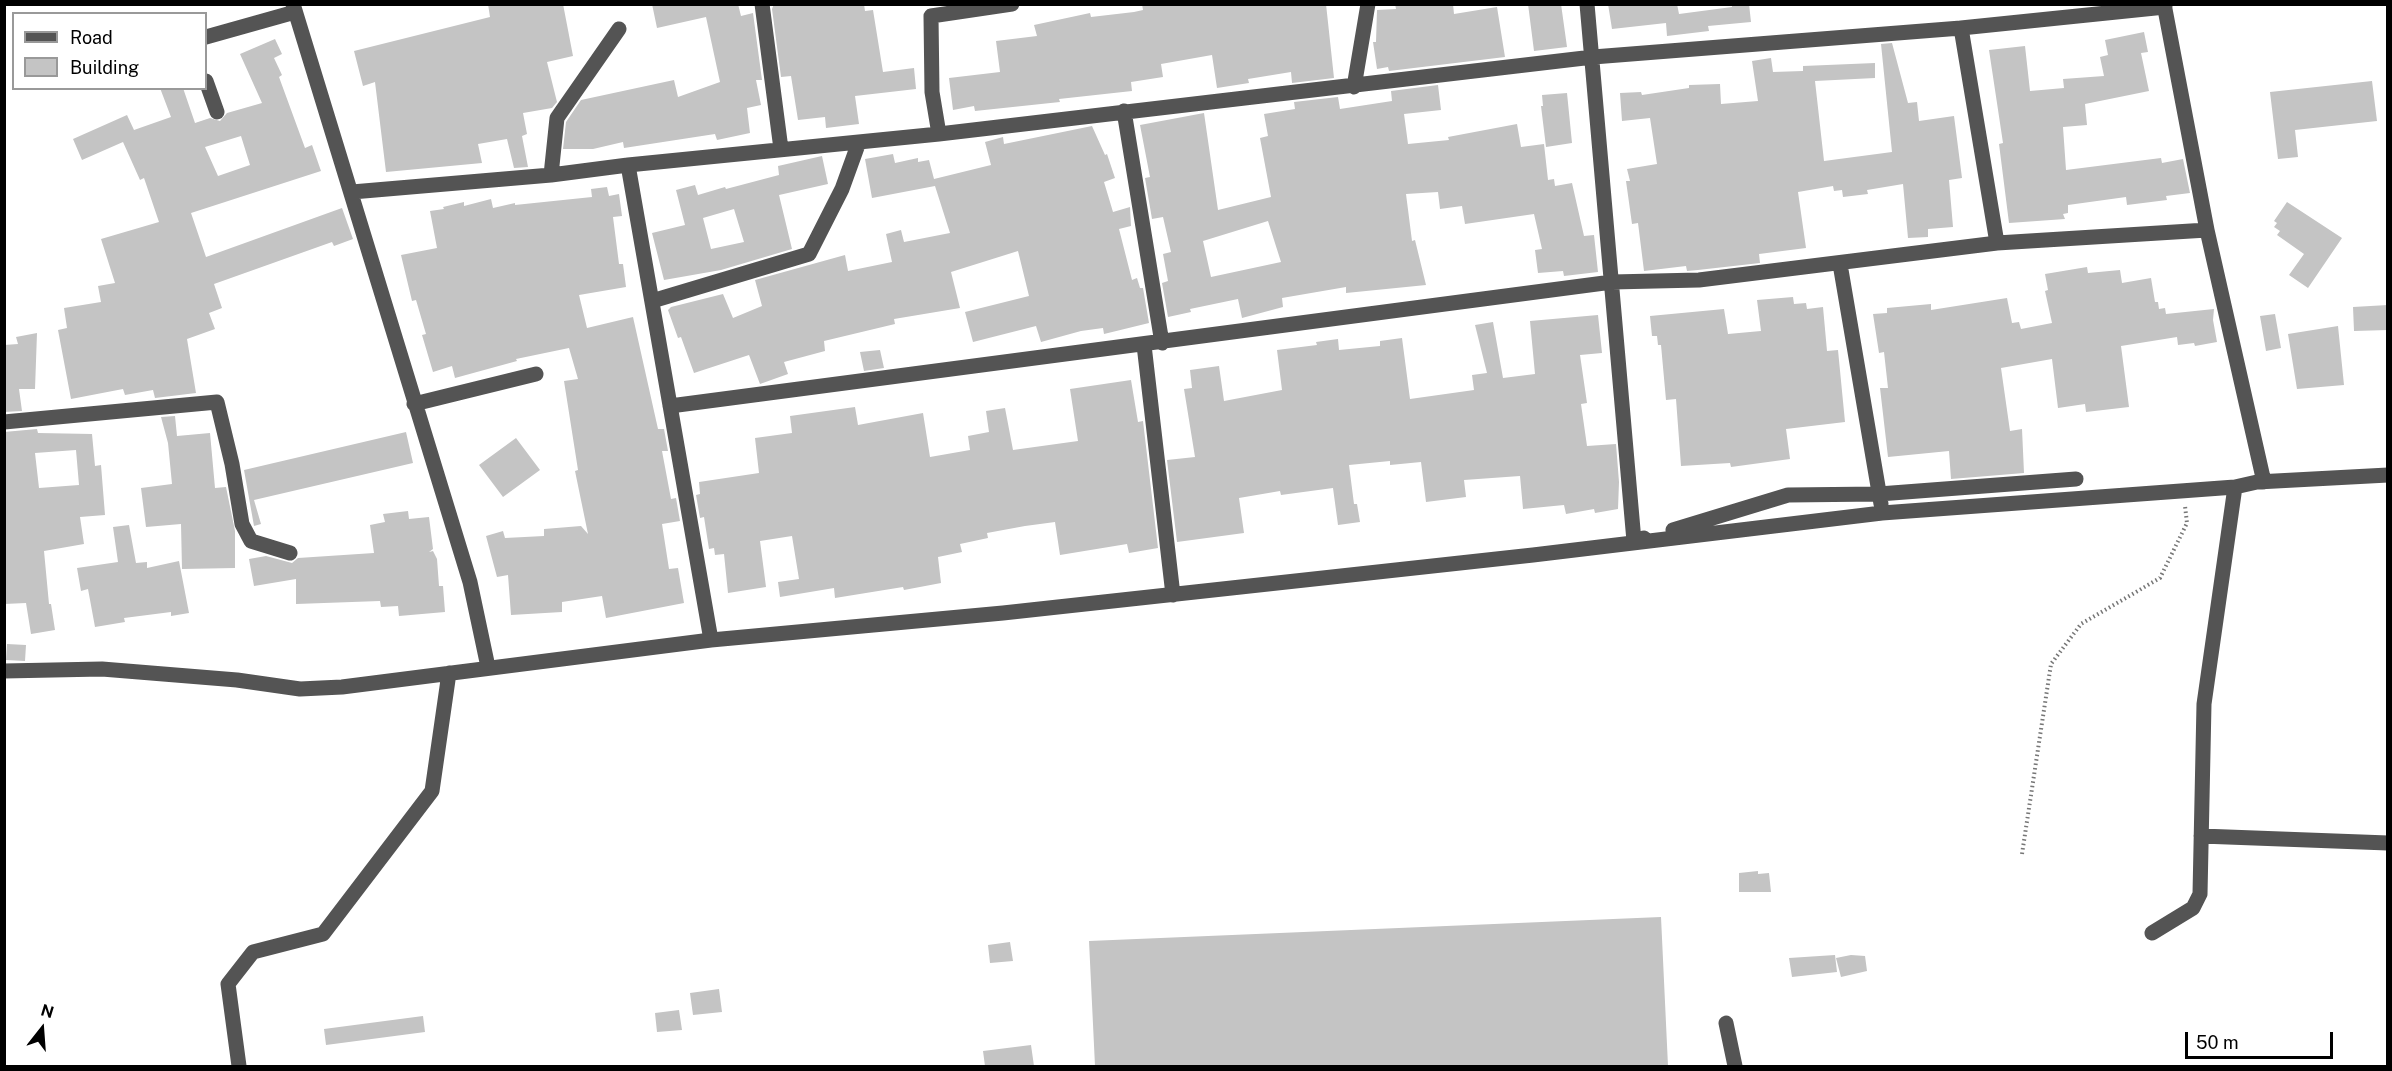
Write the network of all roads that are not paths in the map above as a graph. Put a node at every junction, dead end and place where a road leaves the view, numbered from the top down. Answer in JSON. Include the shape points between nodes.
{"nodes":[{"id":1,"x":762,"y":4,"type":"edge"},
{"id":2,"x":1012,"y":4,"type":"edge"},
{"id":3,"x":1368,"y":4,"type":"edge"},
{"id":4,"x":1587,"y":4,"type":"edge"},
{"id":5,"x":2164,"y":6,"type":"edge"},
{"id":6,"x":294,"y":8,"type":"edge"},
{"id":7,"x":930,"y":10,"type":"edge"},
{"id":8,"x":1961,"y":28,"type":"junction"},
{"id":9,"x":619,"y":29,"type":"dead end"},
{"id":10,"x":207,"y":37,"type":"edge"},
{"id":11,"x":1593,"y":57,"type":"junction"},
{"id":12,"x":207,"y":84,"type":"edge"},
{"id":13,"x":1354,"y":87,"type":"junction"},
{"id":14,"x":1124,"y":111,"type":"junction"},
{"id":15,"x":217,"y":112,"type":"dead end"},
{"id":16,"x":939,"y":134,"type":"junction"},
{"id":17,"x":859,"y":142,"type":"junction"},
{"id":18,"x":781,"y":149,"type":"junction"},
{"id":19,"x":628,"y":165,"type":"junction"},
{"id":20,"x":551,"y":175,"type":"junction"},
{"id":21,"x":352,"y":192,"type":"junction"},
{"id":22,"x":2207,"y":230,"type":"junction"},
{"id":23,"x":1997,"y":243,"type":"junction"},
{"id":24,"x":1840,"y":264,"type":"junction"},
{"id":25,"x":1612,"y":282,"type":"junction"},
{"id":26,"x":652,"y":301,"type":"junction"},
{"id":27,"x":1162,"y":343,"type":"junction"},
{"id":28,"x":1144,"y":345,"type":"junction"},
{"id":29,"x":536,"y":374,"type":"dead end"},
{"id":30,"x":414,"y":404,"type":"junction"},
{"id":31,"x":670,"y":406,"type":"junction"},
{"id":32,"x":4,"y":422,"type":"edge"},
{"id":33,"x":2388,"y":474,"type":"edge"},
{"id":34,"x":2076,"y":479,"type":"dead end"},
{"id":35,"x":2264,"y":482,"type":"junction"},
{"id":36,"x":2235,"y":487,"type":"junction"},
{"id":37,"x":1879,"y":494,"type":"junction"},
{"id":38,"x":1882,"y":513,"type":"junction"},
{"id":39,"x":1634,"y":541,"type":"junction"},
{"id":40,"x":290,"y":553,"type":"dead end"},
{"id":41,"x":1173,"y":595,"type":"junction"},
{"id":42,"x":711,"y":640,"type":"junction"},
{"id":43,"x":488,"y":667,"type":"junction"},
{"id":44,"x":4,"y":671,"type":"edge"},
{"id":45,"x":449,"y":672,"type":"junction"},
{"id":46,"x":2201,"y":836,"type":"junction"},
{"id":47,"x":2388,"y":843,"type":"edge"},
{"id":48,"x":2152,"y":933,"type":"dead end"},
{"id":49,"x":1726,"y":1023,"type":"dead end"},
{"id":50,"x":239,"y":1066,"type":"edge"},
{"id":51,"x":1735,"y":1066,"type":"edge"}],
"edges":[{"from":1,"to":18,"type":"street"},
{"from":2,"to":7,"type":"street"},
{"from":3,"to":13,"type":"street"},
{"from":4,"to":11,"type":"street"},
{"from":5,"to":8,"type":"street"},
{"from":5,"to":22,"type":"street"},
{"from":6,"to":10,"type":"street"},
{"from":6,"to":21,"type":"street"},
{"from":7,"to":16,"type":"street","via":[[932,92]]},
{"from":8,"to":11,"type":"street"},
{"from":8,"to":23,"type":"street"},
{"from":9,"to":20,"type":"street","via":[[557,118]]},
{"from":11,"to":13,"type":"street"},
{"from":11,"to":25,"type":"street"},
{"from":12,"to":15,"type":"street"},
{"from":13,"to":14,"type":"street"},
{"from":14,"to":16,"type":"street"},
{"from":14,"to":27,"type":"street"},
{"from":16,"to":17,"type":"street"},
{"from":17,"to":18,"type":"street"},
{"from":17,"to":26,"type":"street","via":[[842,189],[809,254]]},
{"from":18,"to":19,"type":"street"},
{"from":19,"to":20,"type":"street"},
{"from":19,"to":26,"type":"street"},
{"from":20,"to":21,"type":"street"},
{"from":21,"to":30,"type":"street"},
{"from":22,"to":23,"type":"street"},
{"from":22,"to":35,"type":"street"},
{"from":23,"to":24,"type":"street"},
{"from":24,"to":25,"type":"street","via":[[1699,280]]},
{"from":24,"to":37,"type":"street"},
{"from":25,"to":27,"type":"street"},
{"from":25,"to":39,"type":"street"},
{"from":26,"to":31,"type":"street"},
{"from":27,"to":28,"type":"street"},
{"from":28,"to":31,"type":"street"},
{"from":28,"to":41,"type":"street"},
{"from":29,"to":30,"type":"street"},
{"from":30,"to":43,"type":"street","via":[[470,582]]},
{"from":31,"to":42,"type":"street"},
{"from":32,"to":40,"type":"street","via":[[217,402],[242,524],[251,541]]},
{"from":33,"to":35,"type":"street"},
{"from":34,"to":37,"type":"street"},
{"from":35,"to":36,"type":"street"},
{"from":36,"to":38,"type":"street"},
{"from":36,"to":46,"type":"street","via":[[2204,704]]},
{"from":37,"to":38,"type":"street"},
{"from":37,"to":39,"type":"street","via":[[1788,495]]},
{"from":38,"to":39,"type":"street"},
{"from":39,"to":41,"type":"street"},
{"from":41,"to":42,"type":"street"},
{"from":42,"to":43,"type":"street"},
{"from":43,"to":45,"type":"street"},
{"from":44,"to":45,"type":"street","via":[[102,669],[300,689]]},
{"from":45,"to":50,"type":"street","via":[[432,791],[323,934],[253,952],[228,984]]},
{"from":46,"to":47,"type":"street"},
{"from":46,"to":48,"type":"street","via":[[2200,894],[2193,908]]},
{"from":49,"to":51,"type":"street"}]}
